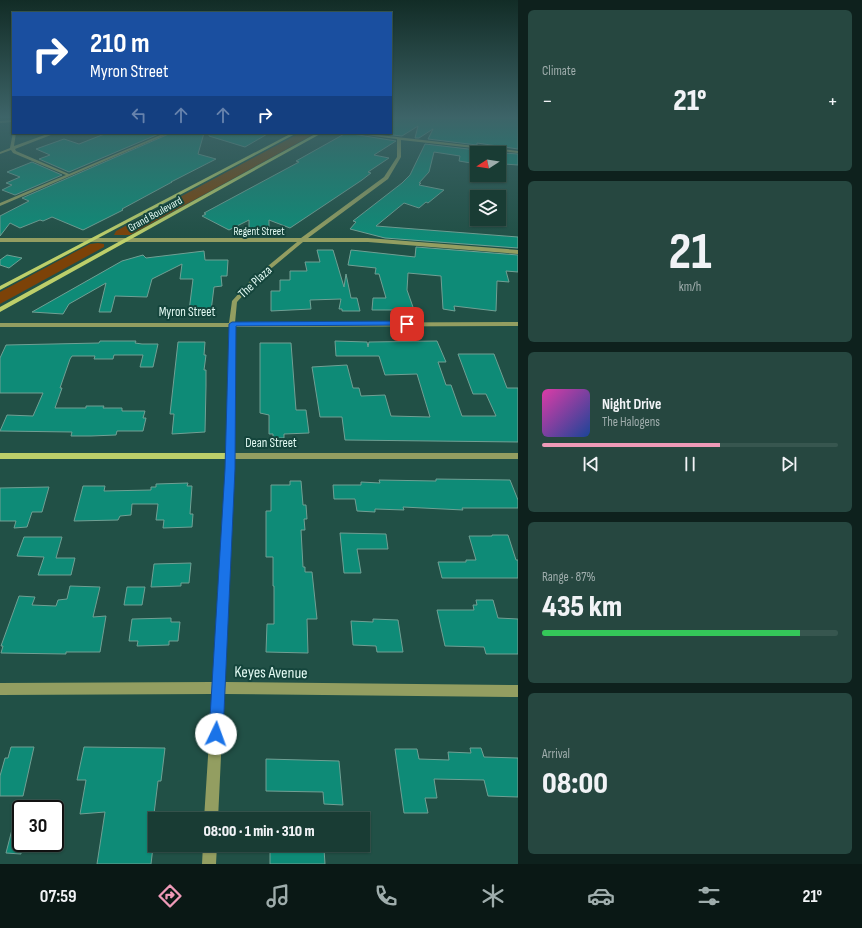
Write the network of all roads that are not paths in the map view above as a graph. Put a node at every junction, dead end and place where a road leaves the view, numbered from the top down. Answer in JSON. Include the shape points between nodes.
{"nodes":[{"id":1,"x":29,"y":158,"type":"edge"},
{"id":2,"x":108,"y":158,"type":"edge"},
{"id":3,"x":247,"y":158,"type":"edge"},
{"id":4,"x":275,"y":158,"type":"edge"},
{"id":5,"x":398,"y":158,"type":"edge"},
{"id":6,"x":69,"y":175,"type":"junction"},
{"id":7,"x":0,"y":205,"type":"edge"},
{"id":8,"x":130,"y":239,"type":"junction"},
{"id":9,"x":0,"y":240,"type":"edge"},
{"id":10,"x":92,"y":240,"type":"junction"},
{"id":11,"x":302,"y":240,"type":"junction"},
{"id":12,"x":518,"y":252,"type":"edge"},
{"id":13,"x":0,"y":288,"type":"edge"},
{"id":14,"x":0,"y":310,"type":"edge"},
{"id":15,"x":232,"y":324,"type":"junction"},
{"id":16,"x":518,"y":324,"type":"edge"},
{"id":17,"x":0,"y":325,"type":"edge"},
{"id":18,"x":0,"y":456,"type":"edge"},
{"id":19,"x":230,"y":456,"type":"junction"},
{"id":20,"x":518,"y":456,"type":"edge"},
{"id":21,"x":219,"y":688,"type":"junction"},
{"id":22,"x":0,"y":689,"type":"edge"},
{"id":23,"x":518,"y":691,"type":"edge"},
{"id":24,"x":211,"y":812,"type":"edge"},
{"id":25,"x":210,"y":852,"type":"edge"},
{"id":26,"x":209,"y":864,"type":"edge"}],
"edges":[{"from":1,"to":6,"type":"street"},
{"from":2,"to":6,"type":"street"},
{"from":3,"to":10,"type":"street","name":"Grand Boulevard"},
{"from":4,"to":8,"type":"street","name":"Grand Boulevard"},
{"from":5,"to":11,"type":"street","name":"The Plaza","via":[[386,178]]},
{"from":6,"to":7,"type":"street"},
{"from":8,"to":10,"type":"street","name":"Regent Street"},
{"from":8,"to":11,"type":"street","name":"Regent Street"},
{"from":8,"to":14,"type":"street","name":"Grand Boulevard"},
{"from":9,"to":10,"type":"street","name":"Regent Street"},
{"from":10,"to":13,"type":"street","name":"Grand Boulevard"},
{"from":11,"to":12,"type":"street","name":"Regent Street","via":[[368,240]]},
{"from":11,"to":15,"type":"street","name":"The Plaza","via":[[253,281],[234,302]]},
{"from":15,"to":16,"type":"street","name":"Myron Street"},
{"from":15,"to":17,"type":"street","name":"Myron Street"},
{"from":15,"to":19,"type":"street","name":"The Plaza"},
{"from":18,"to":19,"type":"street","name":"Dean Street"},
{"from":19,"to":20,"type":"street","name":"Dean Street"},
{"from":19,"to":21,"type":"street","name":"The Plaza"},
{"from":21,"to":22,"type":"street","name":"Keyes Avenue"},
{"from":21,"to":23,"type":"street","name":"Keyes Avenue"},
{"from":21,"to":24,"type":"street","name":"The Plaza"},
{"from":25,"to":26,"type":"street"}]}
